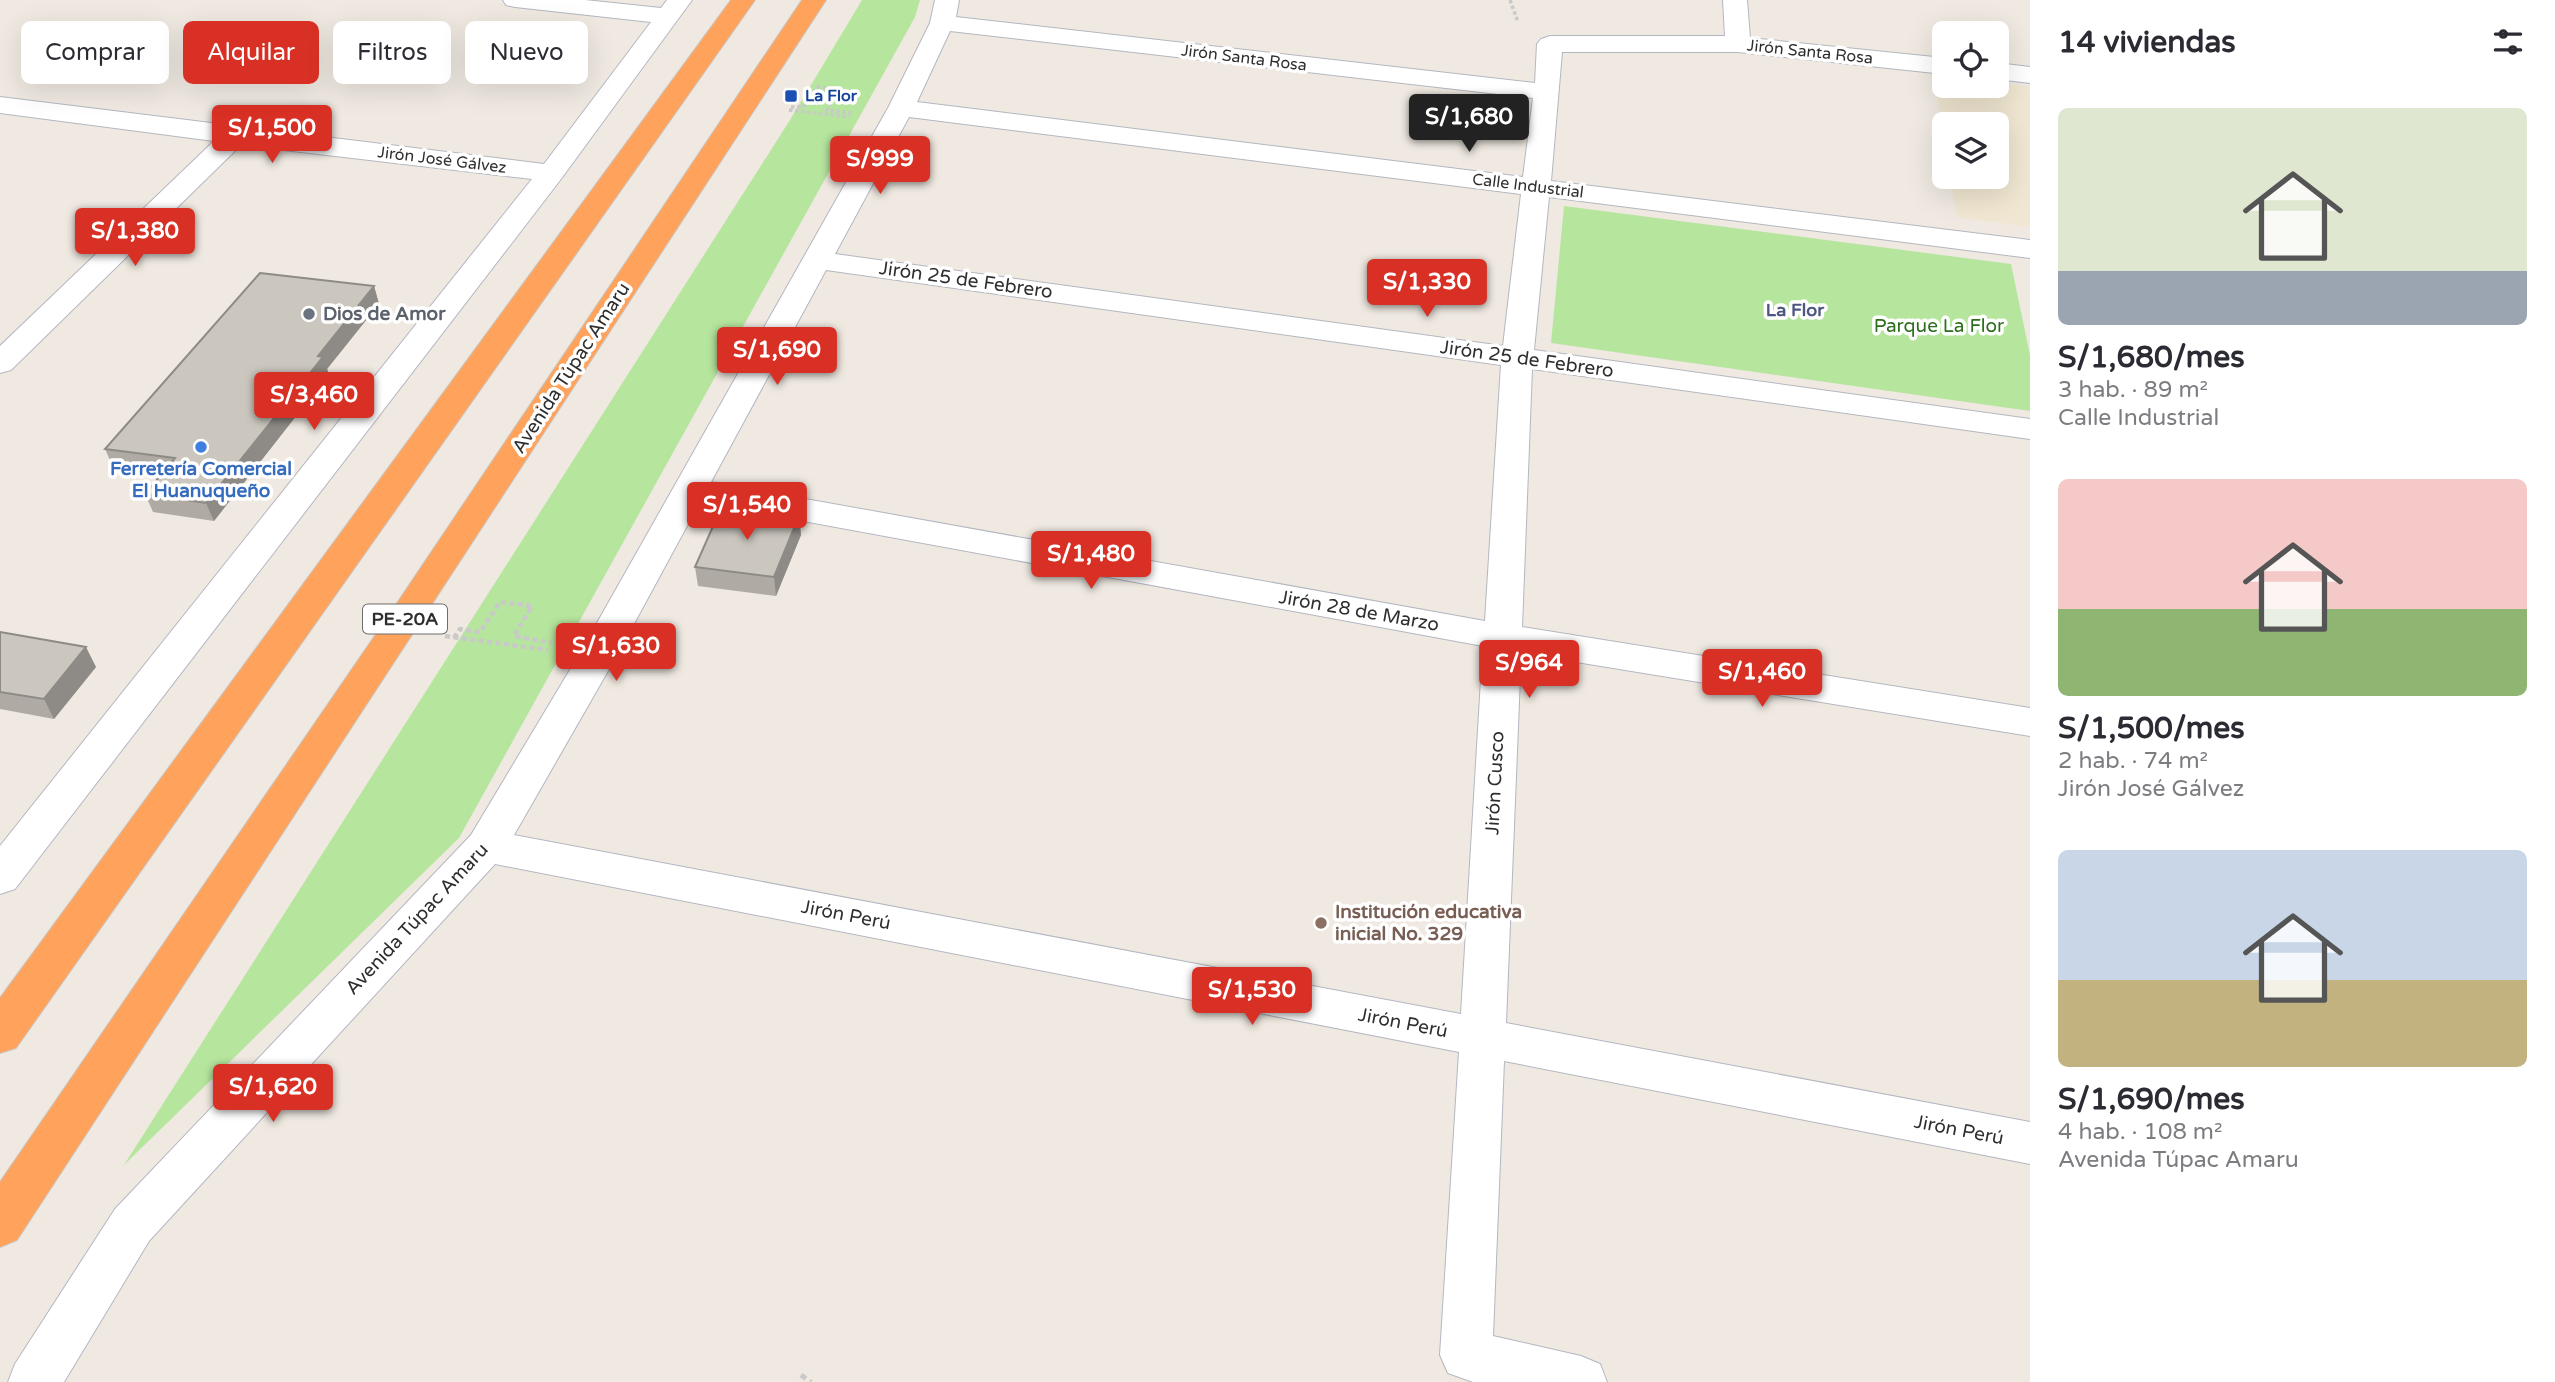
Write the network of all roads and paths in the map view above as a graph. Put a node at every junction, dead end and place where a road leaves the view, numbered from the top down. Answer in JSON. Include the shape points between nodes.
{"nodes":[{"id":1,"x":515,"y":0,"type":"edge"},
{"id":2,"x":743,"y":0,"type":"edge"},
{"id":3,"x":814,"y":0,"type":"edge"},
{"id":4,"x":1735,"y":0,"type":"edge"},
{"id":5,"x":673,"y":8,"type":"edge"},
{"id":6,"x":944,"y":12,"type":"edge"},
{"id":7,"x":1550,"y":44,"type":"joint"},
{"id":8,"x":1738,"y":44,"type":"junction"},
{"id":9,"x":1932,"y":65,"type":"edge"},
{"id":10,"x":2009,"y":72,"type":"edge"},
{"id":11,"x":2030,"y":75,"type":"edge"},
{"id":12,"x":1547,"y":92,"type":"junction"},
{"id":13,"x":0,"y":105,"type":"edge"},
{"id":14,"x":901,"y":108,"type":"junction"},
{"id":15,"x":789,"y":110,"type":"joint"},
{"id":16,"x":235,"y":136,"type":"junction"},
{"id":17,"x":551,"y":173,"type":"junction"},
{"id":18,"x":1536,"y":187,"type":"junction"},
{"id":19,"x":2030,"y":249,"type":"edge"},
{"id":20,"x":817,"y":260,"type":"junction"},
{"id":21,"x":1517,"y":358,"type":"junction"},
{"id":22,"x":0,"y":363,"type":"edge"},
{"id":23,"x":2030,"y":429,"type":"edge"},
{"id":24,"x":690,"y":489,"type":"junction"},
{"id":25,"x":1503,"y":636,"type":"junction"},
{"id":26,"x":454,"y":638,"type":"joint"},
{"id":27,"x":2030,"y":722,"type":"edge"},
{"id":28,"x":486,"y":846,"type":"junction"},
{"id":29,"x":0,"y":877,"type":"edge"},
{"id":30,"x":0,"y":1034,"type":"edge"},
{"id":31,"x":1482,"y":1038,"type":"junction"},
{"id":32,"x":2030,"y":1143,"type":"edge"},
{"id":33,"x":0,"y":1224,"type":"edge"},
{"id":34,"x":801,"y":1375,"type":"dead end"},
{"id":35,"x":34,"y":1382,"type":"edge"},
{"id":36,"x":811,"y":1382,"type":"edge"},
{"id":37,"x":1581,"y":1382,"type":"edge"}],
"edges":[{"from":1,"to":5,"type":"street"},
{"from":2,"to":30,"type":"highway"},
{"from":3,"to":33,"type":"highway","name":"Avenida Túpac Amaru","number":"PE-20A"},
{"from":4,"to":8,"type":"street"},
{"from":5,"to":17,"type":"street"},
{"from":6,"to":12,"type":"street","name":"Jirón Santa Rosa"},
{"from":6,"to":14,"type":"street","name":"Avenida Túpac Amaru"},
{"from":7,"to":8,"type":"street","name":"Jirón Santa Rosa"},
{"from":7,"to":12,"type":"street","name":"Jirón Cusco"},
{"from":8,"to":9,"type":"street","name":"Jirón Santa Rosa"},
{"from":10,"to":11,"type":"street"},
{"from":12,"to":18,"type":"street","name":"Jirón Cusco"},
{"from":13,"to":16,"type":"street","name":"Jirón José Gálvez"},
{"from":14,"to":18,"type":"street","name":"Calle Industrial"},
{"from":14,"to":20,"type":"street","name":"Avenida Túpac Amaru"},
{"from":15,"to":15,"type":"path","via":[[803,107],[817,87],[838,90],[827,110],[855,113],[852,117]]},
{"from":16,"to":17,"type":"street","name":"Jirón José Gálvez"},
{"from":16,"to":22,"type":"street"},
{"from":17,"to":29,"type":"street"},
{"from":18,"to":19,"type":"street","name":"Calle Industrial"},
{"from":18,"to":21,"type":"street","name":"Jirón Cusco"},
{"from":20,"to":21,"type":"street","name":"Jirón 25 de Febrero"},
{"from":20,"to":24,"type":"street","name":"Avenida Túpac Amaru"},
{"from":21,"to":23,"type":"street","name":"Jirón 25 de Febrero"},
{"from":21,"to":25,"type":"street","name":"Jirón Cusco"},
{"from":24,"to":25,"type":"street","name":"Jirón 28 de Marzo"},
{"from":24,"to":28,"type":"street","name":"Avenida Túpac Amaru"},
{"from":25,"to":27,"type":"street","name":"Jirón 28 de Marzo"},
{"from":25,"to":31,"type":"street","name":"Jirón Cusco"},
{"from":26,"to":26,"type":"path","via":[[460,629],[480,632],[500,602],[532,606],[514,636],[553,641],[548,650]]},
{"from":28,"to":31,"type":"street","name":"Jirón Perú"},
{"from":28,"to":35,"type":"street","name":"Avenida Túpac Amaru","via":[[132,1226]]},
{"from":31,"to":32,"type":"street","name":"Jirón Perú"},
{"from":31,"to":37,"type":"street","name":"Jirón Cusco","via":[[1466,1355]]},
{"from":34,"to":36,"type":"path"}]}
